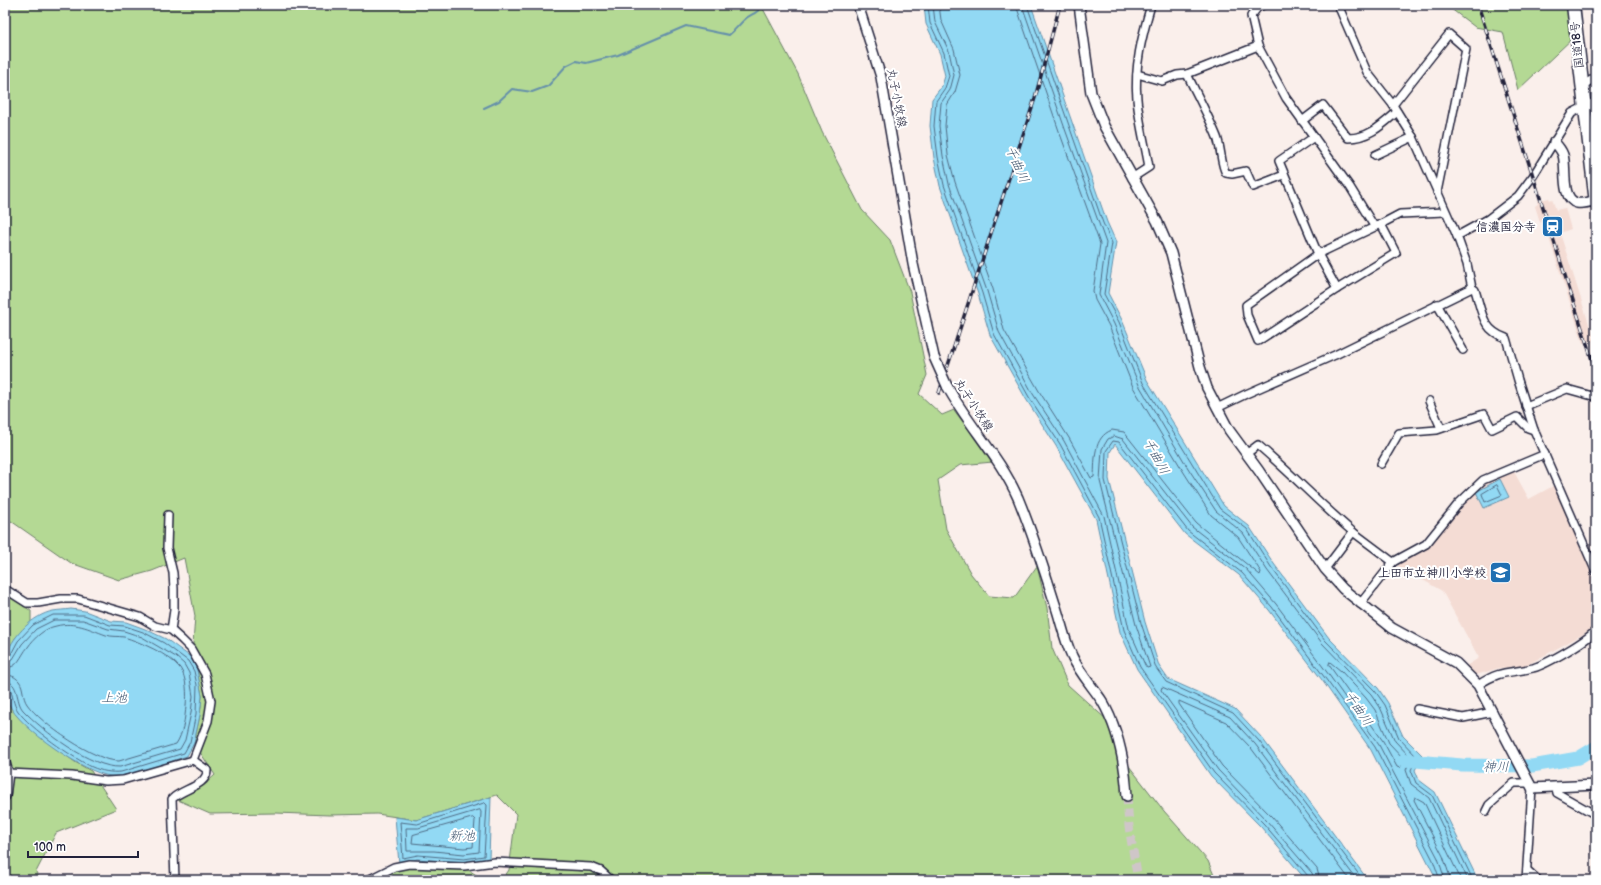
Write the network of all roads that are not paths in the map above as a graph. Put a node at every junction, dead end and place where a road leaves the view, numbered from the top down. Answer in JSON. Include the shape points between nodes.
{"nodes":[{"id":1,"x":858,"y":5,"type":"edge"},
{"id":2,"x":1079,"y":5,"type":"edge"},
{"id":3,"x":1151,"y":5,"type":"edge"},
{"id":4,"x":1263,"y":5,"type":"edge"},
{"id":5,"x":1338,"y":5,"type":"edge"},
{"id":6,"x":1572,"y":5,"type":"edge"},
{"id":7,"x":1258,"y":46,"type":"junction"},
{"id":8,"x":1137,"y":74,"type":"junction"},
{"id":9,"x":1187,"y":74,"type":"junction"},
{"id":10,"x":1596,"y":78,"type":"edge"},
{"id":11,"x":1582,"y":86,"type":"junction"},
{"id":12,"x":1596,"y":103,"type":"edge"},
{"id":13,"x":1584,"y":107,"type":"junction"},
{"id":14,"x":1395,"y":109,"type":"junction"},
{"id":15,"x":1302,"y":121,"type":"junction"},
{"id":16,"x":1314,"y":137,"type":"junction"},
{"id":17,"x":1413,"y":137,"type":"junction"},
{"id":18,"x":1554,"y":142,"type":"junction"},
{"id":19,"x":1375,"y":155,"type":"dead end"},
{"id":20,"x":1284,"y":175,"type":"junction"},
{"id":21,"x":1132,"y":178,"type":"junction"},
{"id":22,"x":1437,"y":192,"type":"junction"},
{"id":23,"x":1596,"y":200,"type":"edge"},
{"id":24,"x":1596,"y":203,"type":"edge"},
{"id":25,"x":1445,"y":212,"type":"junction"},
{"id":26,"x":1378,"y":225,"type":"junction"},
{"id":27,"x":1457,"y":236,"type":"junction"},
{"id":28,"x":1318,"y":254,"type":"junction"},
{"id":29,"x":1472,"y":288,"type":"junction"},
{"id":30,"x":1337,"y":289,"type":"junction"},
{"id":31,"x":1437,"y":304,"type":"junction"},
{"id":32,"x":1463,"y":350,"type":"dead end"},
{"id":33,"x":1596,"y":397,"type":"edge"},
{"id":34,"x":1428,"y":401,"type":"dead end"},
{"id":35,"x":1526,"y":406,"type":"junction"},
{"id":36,"x":1217,"y":408,"type":"junction"},
{"id":37,"x":1441,"y":428,"type":"junction"},
{"id":38,"x":1534,"y":430,"type":"junction"},
{"id":39,"x":1246,"y":454,"type":"junction"},
{"id":40,"x":1545,"y":454,"type":"junction"},
{"id":41,"x":1382,"y":464,"type":"dead end"},
{"id":42,"x":168,"y":515,"type":"dead end"},
{"id":43,"x":1353,"y":532,"type":"junction"},
{"id":44,"x":1393,"y":562,"type":"junction"},
{"id":45,"x":1325,"y":569,"type":"junction"},
{"id":46,"x":1596,"y":572,"type":"edge"},
{"id":47,"x":5,"y":589,"type":"edge"},
{"id":48,"x":1360,"y":604,"type":"junction"},
{"id":49,"x":171,"y":630,"type":"junction"},
{"id":50,"x":1596,"y":630,"type":"edge"},
{"id":51,"x":1478,"y":685,"type":"junction"},
{"id":52,"x":1417,"y":709,"type":"dead end"},
{"id":53,"x":1494,"y":713,"type":"junction"},
{"id":54,"x":193,"y":760,"type":"junction"},
{"id":55,"x":5,"y":763,"type":"edge"},
{"id":56,"x":8,"y":773,"type":"junction"},
{"id":57,"x":1596,"y":785,"type":"edge"},
{"id":58,"x":1531,"y":786,"type":"junction"},
{"id":59,"x":1556,"y":788,"type":"junction"},
{"id":60,"x":5,"y":796,"type":"edge"},
{"id":61,"x":1127,"y":796,"type":"tunnel mouth"},
{"id":62,"x":1486,"y":811,"type":"dead end"},
{"id":63,"x":1596,"y":815,"type":"edge"},
{"id":64,"x":1527,"y":870,"type":"junction"},
{"id":65,"x":175,"y":880,"type":"edge"},
{"id":66,"x":368,"y":880,"type":"edge"},
{"id":67,"x":611,"y":880,"type":"edge"},
{"id":68,"x":1526,"y":880,"type":"edge"},
{"id":69,"x":1538,"y":880,"type":"edge"}],
"edges":[{"from":1,"to":61,"type":"street","name":"丸子小牧線","bridge":true,"via":[[883,83],[913,264],[934,357],[959,407],[1004,470],[1018,499],[1067,646],[1103,702],[1113,724],[1123,754]]},
{"from":2,"to":21,"type":"street","via":[[1091,93],[1104,126]]},
{"from":3,"to":8,"type":"street","via":[[1140,42]]},
{"from":4,"to":7,"type":"street","via":[[1250,16]]},
{"from":5,"to":14,"type":"street","via":[[1367,72]]},
{"from":6,"to":11,"type":"highway","name":"国道18号"},
{"from":7,"to":9,"type":"street"},
{"from":7,"to":15,"type":"street","via":[[1286,98]]},
{"from":8,"to":9,"type":"street","via":[[1162,81]]},
{"from":8,"to":21,"type":"street","via":[[1137,99],[1149,167]]},
{"from":9,"to":20,"type":"street","via":[[1217,138],[1223,156],[1222,168],[1232,174],[1246,172],[1253,187]]},
{"from":10,"to":11,"type":"street"},
{"from":11,"to":13,"type":"highway","name":"国道18号"},
{"from":12,"to":13,"type":"street"},
{"from":13,"to":18,"type":"street","via":[[1572,113]]},
{"from":13,"to":23,"type":"highway","name":"国道18号"},
{"from":14,"to":15,"type":"street","via":[[1374,131],[1358,138],[1348,138],[1323,105]]},
{"from":14,"to":17,"type":"street"},
{"from":14,"to":22,"type":"street","via":[[1449,34],[1466,49]]},
{"from":15,"to":16,"type":"street"},
{"from":16,"to":20,"type":"street","via":[[1279,161]]},
{"from":16,"to":26,"type":"street"},
{"from":17,"to":19,"type":"street"},
{"from":17,"to":22,"type":"street"},
{"from":18,"to":23,"type":"street","via":[[1563,156],[1568,194],[1572,201],[1577,203]]},
{"from":18,"to":27,"type":"street","via":[[1518,196],[1503,209]]},
{"from":20,"to":28,"type":"street"},
{"from":21,"to":36,"type":"street","via":[[1157,221],[1171,253],[1200,367]]},
{"from":22,"to":25,"type":"street"},
{"from":23,"to":24,"type":"highway","name":"国道18号"},
{"from":25,"to":26,"type":"street","via":[[1400,214]]},
{"from":25,"to":27,"type":"street"},
{"from":26,"to":28,"type":"street"},
{"from":26,"to":30,"type":"street","via":[[1396,253]]},
{"from":27,"to":29,"type":"street"},
{"from":28,"to":30,"type":"street"},
{"from":28,"to":30,"type":"street","via":[[1246,305],[1247,315],[1258,341]]},
{"from":29,"to":31,"type":"street"},
{"from":29,"to":35,"type":"street","via":[[1475,290],[1485,324],[1495,334],[1506,338]]},
{"from":31,"to":32,"type":"street"},
{"from":31,"to":36,"type":"street"},
{"from":33,"to":35,"type":"street","via":[[1567,389]]},
{"from":34,"to":37,"type":"street"},
{"from":35,"to":38,"type":"street"},
{"from":36,"to":39,"type":"street"},
{"from":37,"to":38,"type":"street","via":[[1484,414],[1492,429],[1517,417],[1528,428]]},
{"from":37,"to":41,"type":"street","via":[[1399,433]]},
{"from":38,"to":40,"type":"street"},
{"from":39,"to":43,"type":"street","via":[[1258,445]]},
{"from":39,"to":45,"type":"street"},
{"from":40,"to":44,"type":"street","via":[[1482,480],[1459,503],[1426,544]]},
{"from":40,"to":46,"type":"street"},
{"from":42,"to":49,"type":"street","via":[[167,548],[174,589]]},
{"from":43,"to":44,"type":"street"},
{"from":43,"to":45,"type":"street"},
{"from":44,"to":48,"type":"street"},
{"from":45,"to":48,"type":"street"},
{"from":47,"to":49,"type":"street","via":[[27,603],[61,598],[78,599],[140,617],[156,626]]},
{"from":48,"to":51,"type":"street","via":[[1392,628],[1456,663]]},
{"from":49,"to":54,"type":"street","via":[[191,649],[209,686],[210,713]]},
{"from":50,"to":51,"type":"street","via":[[1592,636],[1573,648],[1534,668],[1500,672]]},
{"from":51,"to":53,"type":"street"},
{"from":52,"to":53,"type":"street","via":[[1463,718]]},
{"from":53,"to":58,"type":"street"},
{"from":54,"to":56,"type":"street","via":[[123,780],[106,781],[72,776]]},
{"from":54,"to":65,"type":"street","via":[[207,770],[208,775],[204,781],[176,794],[172,799]]},
{"from":55,"to":56,"type":"street"},
{"from":56,"to":60,"type":"street"},
{"from":57,"to":59,"type":"street"},
{"from":58,"to":59,"type":"street"},
{"from":58,"to":62,"type":"street","via":[[1514,783],[1489,805]]},
{"from":58,"to":64,"type":"street"},
{"from":59,"to":63,"type":"street","via":[[1557,793]]},
{"from":64,"to":68,"type":"street"},
{"from":64,"to":69,"type":"street"},
{"from":66,"to":67,"type":"street","via":[[394,867],[409,864],[464,866],[495,862],[591,867],[601,871]]}]}
